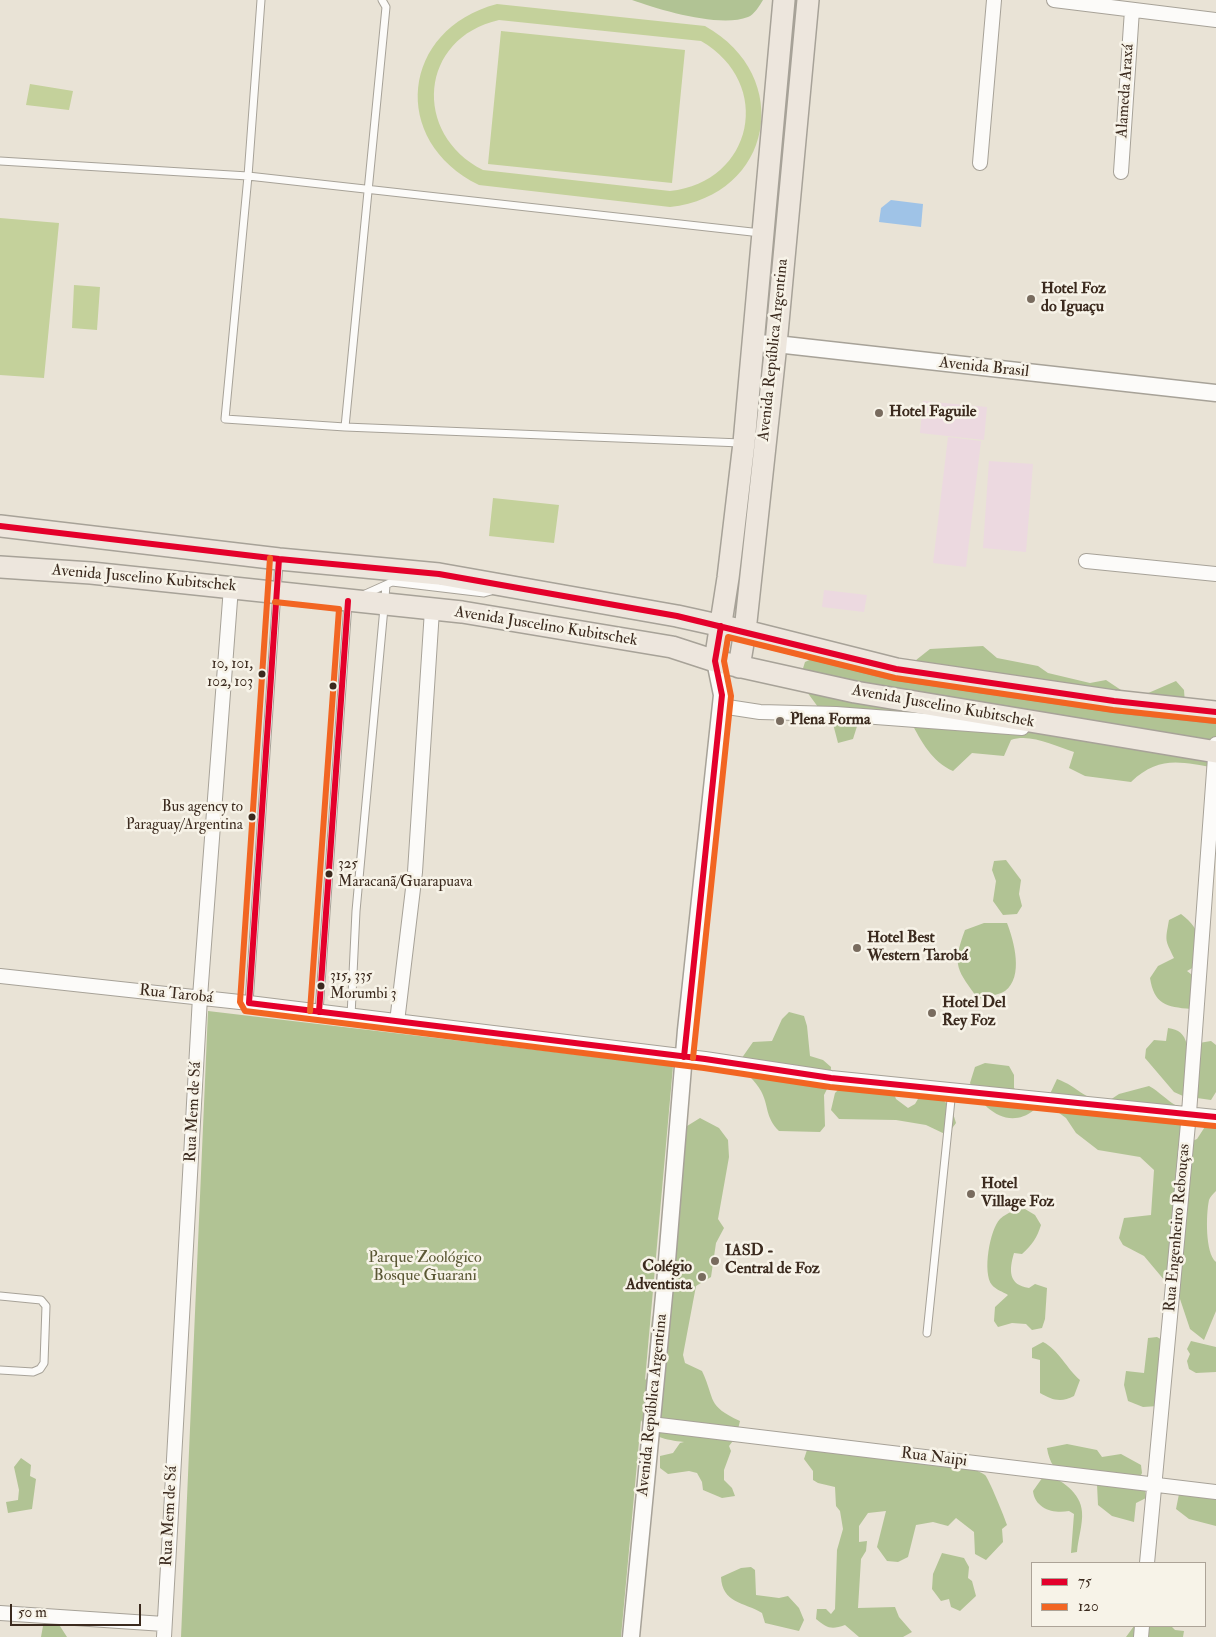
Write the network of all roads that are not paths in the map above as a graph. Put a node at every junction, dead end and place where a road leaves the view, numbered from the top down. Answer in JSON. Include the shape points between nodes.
{"nodes":[{"id":1,"x":261,"y":0,"type":"edge"},
{"id":2,"x":382,"y":0,"type":"edge"},
{"id":3,"x":784,"y":0,"type":"edge"},
{"id":4,"x":808,"y":0,"type":"edge"},
{"id":5,"x":994,"y":0,"type":"edge"},
{"id":6,"x":1054,"y":0,"type":"edge"},
{"id":7,"x":1132,"y":10,"type":"junction"},
{"id":8,"x":1216,"y":20,"type":"edge"},
{"id":9,"x":0,"y":161,"type":"edge"},
{"id":10,"x":980,"y":163,"type":"dead end"},
{"id":11,"x":1121,"y":172,"type":"dead end"},
{"id":12,"x":248,"y":176,"type":"junction"},
{"id":13,"x":368,"y":189,"type":"junction"},
{"id":14,"x":763,"y":234,"type":"junction"},
{"id":15,"x":752,"y":343,"type":"junction"},
{"id":16,"x":776,"y":344,"type":"junction"},
{"id":17,"x":1216,"y":394,"type":"edge"},
{"id":18,"x":345,"y":427,"type":"junction"},
{"id":19,"x":744,"y":444,"type":"junction"},
{"id":20,"x":0,"y":526,"type":"edge"},
{"id":21,"x":279,"y":559,"type":"junction"},
{"id":22,"x":1086,"y":561,"type":"dead end"},
{"id":23,"x":0,"y":567,"type":"edge"},
{"id":24,"x":1216,"y":574,"type":"edge"},
{"id":25,"x":512,"y":586,"type":"junction"},
{"id":26,"x":232,"y":587,"type":"junction"},
{"id":27,"x":276,"y":593,"type":"junction"},
{"id":28,"x":385,"y":595,"type":"junction"},
{"id":29,"x":348,"y":601,"type":"junction"},
{"id":30,"x":432,"y":610,"type":"junction"},
{"id":31,"x":721,"y":626,"type":"junction"},
{"id":32,"x":745,"y":631,"type":"junction"},
{"id":33,"x":715,"y":661,"type":"junction"},
{"id":34,"x":739,"y":667,"type":"junction"},
{"id":35,"x":722,"y":701,"type":"junction"},
{"id":36,"x":1216,"y":712,"type":"edge"},
{"id":37,"x":1085,"y":732,"type":"junction"},
{"id":38,"x":1216,"y":749,"type":"edge"},
{"id":39,"x":0,"y":976,"type":"edge"},
{"id":40,"x":200,"y":997,"type":"junction"},
{"id":41,"x":250,"y":1003,"type":"junction"},
{"id":42,"x":319,"y":1012,"type":"junction"},
{"id":43,"x":351,"y":1016,"type":"junction"},
{"id":44,"x":397,"y":1022,"type":"junction"},
{"id":45,"x":684,"y":1057,"type":"junction"},
{"id":46,"x":952,"y":1090,"type":"junction"},
{"id":47,"x":1189,"y":1113,"type":"junction"},
{"id":48,"x":1216,"y":1117,"type":"edge"},
{"id":49,"x":0,"y":1296,"type":"edge"},
{"id":50,"x":927,"y":1333,"type":"dead end"},
{"id":51,"x":0,"y":1370,"type":"edge"},
{"id":52,"x":651,"y":1424,"type":"junction"},
{"id":53,"x":1153,"y":1485,"type":"junction"},
{"id":54,"x":1216,"y":1492,"type":"edge"},
{"id":55,"x":1147,"y":1562,"type":"edge"},
{"id":56,"x":0,"y":1613,"type":"edge"},
{"id":57,"x":164,"y":1630,"type":"edge"},
{"id":58,"x":631,"y":1637,"type":"edge"}],
"edges":[{"from":1,"to":12,"type":"lane"},
{"from":2,"to":13,"type":"lane","via":[[386,7]]},
{"from":3,"to":14,"type":"main road","name":"Avenida República Argentina"},
{"from":4,"to":16,"type":"main road","name":"Avenida República Argentina"},
{"from":5,"to":10,"type":"street"},
{"from":6,"to":7,"type":"street"},
{"from":7,"to":8,"type":"street"},
{"from":7,"to":11,"type":"street","name":"Alameda Araxá"},
{"from":9,"to":12,"type":"lane"},
{"from":12,"to":13,"type":"lane"},
{"from":12,"to":18,"type":"lane","via":[[226,419]]},
{"from":13,"to":14,"type":"lane"},
{"from":13,"to":18,"type":"lane"},
{"from":14,"to":15,"type":"main road","name":"Avenida República Argentina"},
{"from":15,"to":16,"type":"street","name":"Avenida Brasil"},
{"from":15,"to":19,"type":"main road","name":"Avenida República Argentina"},
{"from":16,"to":17,"type":"street","name":"Avenida Brasil"},
{"from":16,"to":32,"type":"main road","name":"Avenida República Argentina"},
{"from":18,"to":19,"type":"lane"},
{"from":19,"to":31,"type":"main road","name":"Avenida República Argentina"},
{"from":20,"to":21,"type":"main road","name":"Avenida Juscelino Kubitschek"},
{"from":21,"to":25,"type":"main road","name":"Avenida Juscelino Kubitschek","via":[[439,574]]},
{"from":21,"to":27,"type":"lane"},
{"from":22,"to":24,"type":"street"},
{"from":23,"to":26,"type":"main road","name":"Avenida Juscelino Kubitschek"},
{"from":25,"to":28,"type":"lane","via":[[484,593],[392,582]]},
{"from":25,"to":31,"type":"main road","name":"Avenida Juscelino Kubitschek"},
{"from":26,"to":27,"type":"main road","name":"Avenida Juscelino Kubitschek"},
{"from":26,"to":40,"type":"street","name":"Rua Mem de Sá"},
{"from":27,"to":29,"type":"main road","name":"Avenida Juscelino Kubitschek"},
{"from":27,"to":41,"type":"lane"},
{"from":28,"to":29,"type":"main road","name":"Avenida Juscelino Kubitschek"},
{"from":28,"to":30,"type":"main road","name":"Avenida Juscelino Kubitschek"},
{"from":28,"to":43,"type":"lane","via":[[356,911]]},
{"from":29,"to":42,"type":"lane"},
{"from":30,"to":33,"type":"main road","name":"Avenida Juscelino Kubitschek","via":[[502,618],[672,647]]},
{"from":30,"to":44,"type":"street","via":[[415,872]]},
{"from":31,"to":32,"type":"main road","name":"Avenida Juscelino Kubitschek"},
{"from":31,"to":33,"type":"main road","name":"Avenida República Argentina"},
{"from":32,"to":34,"type":"main road","name":"Avenida República Argentina"},
{"from":32,"to":36,"type":"main road","name":"Avenida Juscelino Kubitschek","via":[[896,669],[1085,698]]},
{"from":33,"to":34,"type":"main road","name":"Avenida Juscelino Kubitschek"},
{"from":33,"to":35,"type":"street","name":"Avenida República Argentina"},
{"from":34,"to":35,"type":"street","name":"Avenida República Argentina"},
{"from":34,"to":37,"type":"main road","name":"Avenida Juscelino Kubitschek","via":[[855,692]]},
{"from":35,"to":37,"type":"street","name":"Avenida Juscelino Kubitschek","via":[[760,712],[836,714]]},
{"from":35,"to":45,"type":"street","name":"Avenida República Argentina"},
{"from":37,"to":38,"type":"main road","name":"Avenida Juscelino Kubitschek"},
{"from":38,"to":47,"type":"street","name":"Rua Engenheiro Rebouças"},
{"from":39,"to":40,"type":"street","name":"Rua Tarobá"},
{"from":40,"to":41,"type":"street","name":"Rua Tarobá"},
{"from":40,"to":57,"type":"street","name":"Rua Mem de Sá"},
{"from":41,"to":42,"type":"street","name":"Rua Tarobá"},
{"from":42,"to":43,"type":"street","name":"Rua Tarobá"},
{"from":43,"to":44,"type":"street","name":"Rua Tarobá"},
{"from":44,"to":45,"type":"street","name":"Rua Tarobá"},
{"from":45,"to":46,"type":"street","name":"Rua Tarobá","via":[[830,1078]]},
{"from":45,"to":52,"type":"street","name":"Avenida República Argentina"},
{"from":46,"to":47,"type":"street","name":"Rua Tarobá"},
{"from":46,"to":50,"type":"lane"},
{"from":47,"to":48,"type":"street","name":"Rua Tarobá"},
{"from":47,"to":53,"type":"street","name":"Rua Engenheiro Rebouças"},
{"from":49,"to":51,"type":"lane","via":[[40,1300],[46,1306],[44,1364],[33,1372]]},
{"from":52,"to":53,"type":"street","name":"Rua Naipi"},
{"from":52,"to":58,"type":"street","name":"Avenida República Argentina"},
{"from":53,"to":54,"type":"street","name":"Rua Naipi"},
{"from":53,"to":55,"type":"street","name":"Rua Engenheiro Rebouças"},
{"from":56,"to":57,"type":"street"}]}
